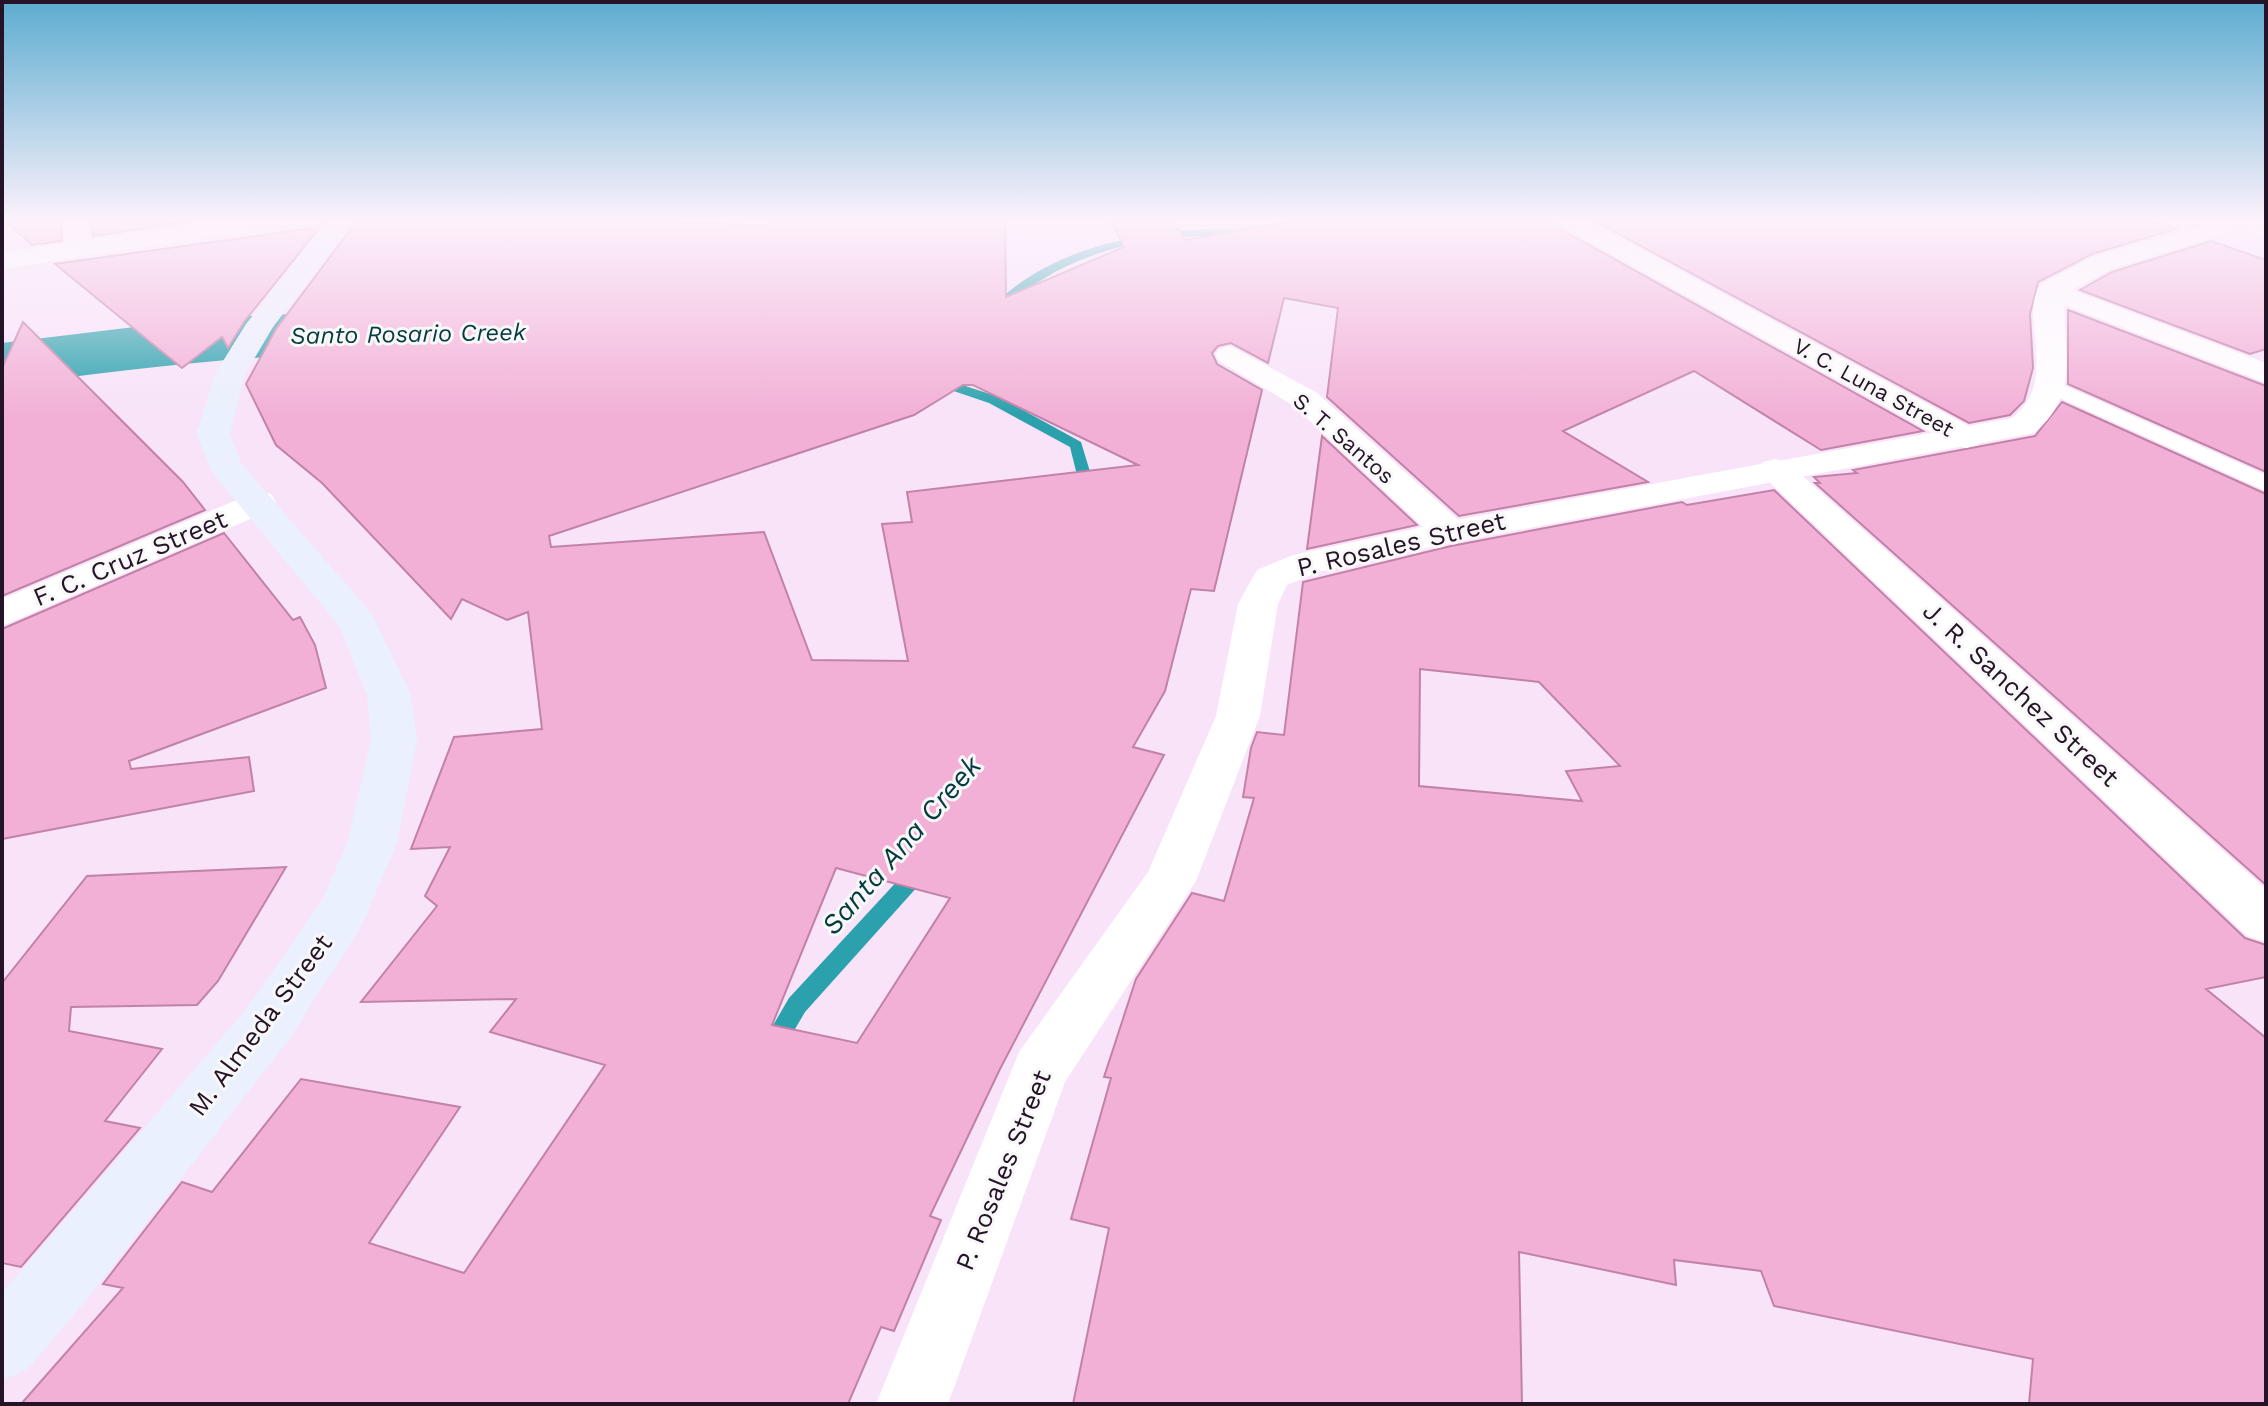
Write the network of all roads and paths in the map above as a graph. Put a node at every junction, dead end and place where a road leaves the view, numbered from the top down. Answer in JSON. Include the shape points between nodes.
{"nodes":[{"id":1,"x":292,"y":284,"type":"edge"},
{"id":2,"x":1709,"y":284,"type":"edge"},
{"id":3,"x":2063,"y":284,"type":"edge"},
{"id":4,"x":2051,"y":290,"type":"junction"},
{"id":5,"x":1230,"y":355,"type":"dead end"},
{"id":6,"x":2266,"y":374,"type":"edge"},
{"id":7,"x":2050,"y":385,"type":"junction"},
{"id":8,"x":1966,"y":438,"type":"junction"},
{"id":9,"x":1775,"y":469,"type":"junction"},
{"id":10,"x":2266,"y":484,"type":"edge"},
{"id":11,"x":258,"y":502,"type":"junction"},
{"id":12,"x":1450,"y":532,"type":"junction"},
{"id":13,"x":2,"y":614,"type":"edge"},
{"id":14,"x":2266,"y":921,"type":"edge"},
{"id":15,"x":2,"y":1345,"type":"edge"},
{"id":16,"x":912,"y":1404,"type":"edge"}],
"edges":[{"from":1,"to":11,"type":"main road","name":"M. Almeda Street","via":[[230,374],[213,434],[225,466]]},
{"from":2,"to":8,"type":"street","name":"V. C. Luna Street"},
{"from":3,"to":4,"type":"street"},
{"from":4,"to":6,"type":"street"},
{"from":4,"to":7,"type":"street"},
{"from":5,"to":12,"type":"street","name":"S. T. Santos","via":[[1305,399]]},
{"from":7,"to":8,"type":"street","name":"P. Rosales Street","via":[[2044,407],[2022,426]]},
{"from":7,"to":10,"type":"lane"},
{"from":8,"to":9,"type":"street","name":"P. Rosales Street"},
{"from":9,"to":12,"type":"street","name":"P. Rosales Street"},
{"from":9,"to":14,"type":"street","name":"J. R. Sanchez Street"},
{"from":11,"to":13,"type":"street","name":"F. C. Cruz Street"},
{"from":11,"to":15,"type":"main road","name":"M. Almeda Street","via":[[358,623],[389,695],[394,741],[372,843],[344,910],[268,1024]]},
{"from":12,"to":16,"type":"street","name":"P. Rosales Street","via":[[1307,563],[1271,578],[1258,604],[1238,716],[1170,881],[1040,1070]]}]}
